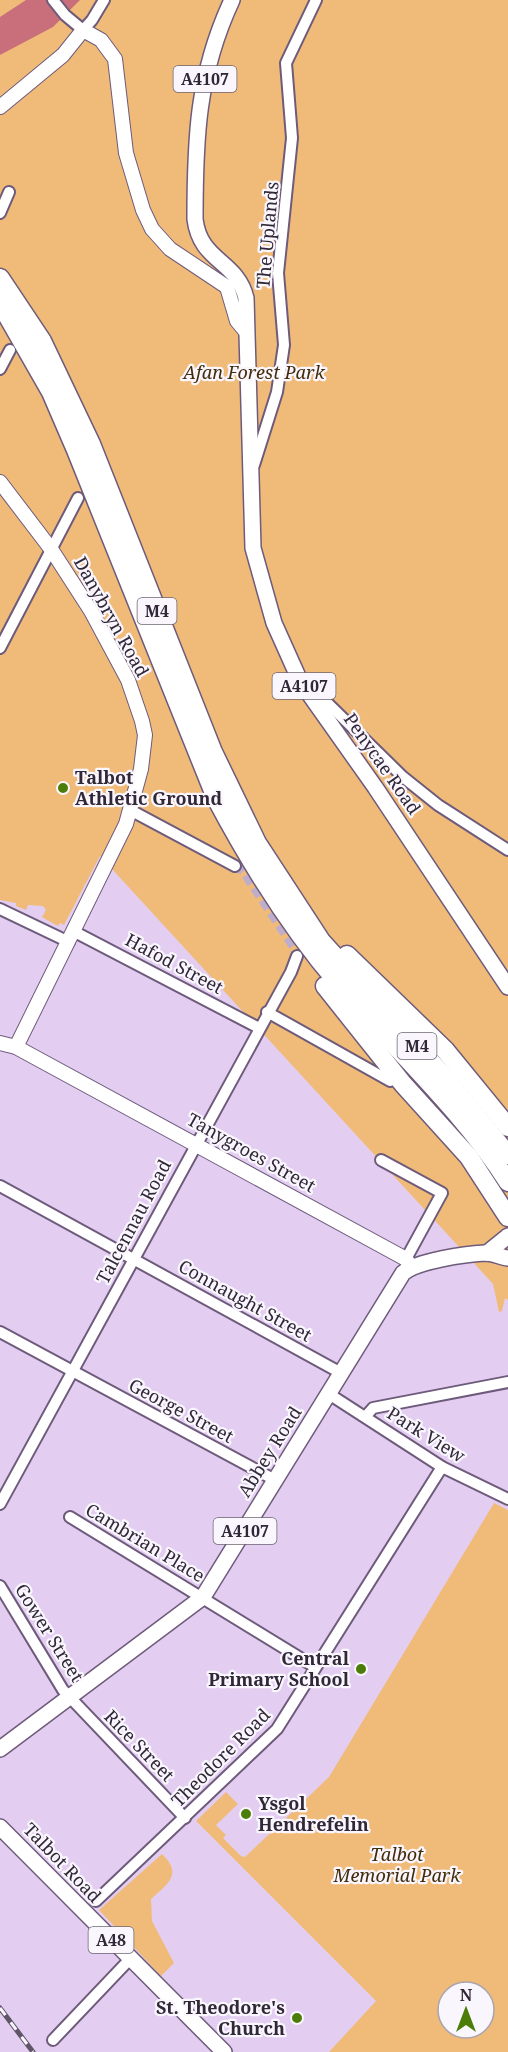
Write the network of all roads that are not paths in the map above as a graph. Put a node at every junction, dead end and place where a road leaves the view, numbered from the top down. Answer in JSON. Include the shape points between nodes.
{"nodes":[{"id":1,"x":53,"y":0,"type":"edge"},
{"id":2,"x":104,"y":0,"type":"edge"},
{"id":3,"x":232,"y":0,"type":"edge"},
{"id":4,"x":316,"y":0,"type":"edge"},
{"id":5,"x":83,"y":30,"type":"junction"},
{"id":6,"x":0,"y":107,"type":"edge"},
{"id":7,"x":9,"y":192,"type":"dead end"},
{"id":8,"x":0,"y":213,"type":"edge"},
{"id":9,"x":0,"y":278,"type":"edge"},
{"id":10,"x":0,"y":303,"type":"edge"},
{"id":11,"x":247,"y":333,"type":"junction"},
{"id":12,"x":10,"y":350,"type":"dead end"},
{"id":13,"x":0,"y":369,"type":"edge"},
{"id":14,"x":250,"y":474,"type":"junction"},
{"id":15,"x":0,"y":482,"type":"edge"},
{"id":16,"x":78,"y":498,"type":"dead end"},
{"id":17,"x":51,"y":549,"type":"junction"},
{"id":18,"x":0,"y":648,"type":"edge"},
{"id":19,"x":300,"y":681,"type":"junction"},
{"id":20,"x":132,"y":811,"type":"junction"},
{"id":21,"x":508,"y":850,"type":"edge"},
{"id":22,"x":235,"y":866,"type":"tunnel mouth"},
{"id":23,"x":3,"y":910,"type":"edge"},
{"id":24,"x":71,"y":936,"type":"junction"},
{"id":25,"x":310,"y":948,"type":"junction"},
{"id":26,"x":508,"y":987,"type":"edge"},
{"id":27,"x":267,"y":1012,"type":"junction"},
{"id":28,"x":259,"y":1028,"type":"junction"},
{"id":29,"x":0,"y":1043,"type":"edge"},
{"id":30,"x":16,"y":1047,"type":"junction"},
{"id":31,"x":390,"y":1081,"type":"dead end"},
{"id":32,"x":508,"y":1127,"type":"edge"},
{"id":33,"x":195,"y":1144,"type":"junction"},
{"id":34,"x":381,"y":1160,"type":"dead end"},
{"id":35,"x":506,"y":1169,"type":"edge"},
{"id":36,"x":0,"y":1186,"type":"edge"},
{"id":37,"x":508,"y":1217,"type":"edge"},
{"id":38,"x":508,"y":1236,"type":"edge"},
{"id":39,"x":487,"y":1253,"type":"junction"},
{"id":40,"x":133,"y":1258,"type":"junction"},
{"id":41,"x":508,"y":1258,"type":"edge"},
{"id":42,"x":408,"y":1263,"type":"junction"},
{"id":43,"x":0,"y":1332,"type":"edge"},
{"id":44,"x":72,"y":1370,"type":"junction"},
{"id":45,"x":341,"y":1373,"type":"junction"},
{"id":46,"x":508,"y":1382,"type":"edge"},
{"id":47,"x":329,"y":1394,"type":"junction"},
{"id":48,"x":366,"y":1416,"type":"junction"},
{"id":49,"x":442,"y":1467,"type":"junction"},
{"id":50,"x":275,"y":1480,"type":"junction"},
{"id":51,"x":508,"y":1499,"type":"edge"},
{"id":52,"x":0,"y":1504,"type":"edge"},
{"id":53,"x":70,"y":1517,"type":"dead end"},
{"id":54,"x":0,"y":1586,"type":"edge"},
{"id":55,"x":202,"y":1597,"type":"junction"},
{"id":56,"x":315,"y":1667,"type":"junction"},
{"id":57,"x":69,"y":1697,"type":"junction"},
{"id":58,"x":0,"y":1749,"type":"edge"},
{"id":59,"x":185,"y":1818,"type":"junction"},
{"id":60,"x":0,"y":1827,"type":"edge"},
{"id":61,"x":96,"y":1901,"type":"dead end"},
{"id":62,"x":130,"y":1959,"type":"junction"},
{"id":63,"x":53,"y":2040,"type":"dead end"},
{"id":64,"x":224,"y":2052,"type":"edge"}],
"edges":[{"from":1,"to":5,"type":"street"},
{"from":2,"to":5,"type":"street"},
{"from":3,"to":11,"type":"main road","number":"A4107","via":[[201,93],[195,162],[197,234],[243,285]]},
{"from":4,"to":14,"type":"street","name":"The Uplands","via":[[286,63],[292,138],[278,273],[284,345],[277,392]]},
{"from":5,"to":6,"type":"street","via":[[63,55]]},
{"from":5,"to":11,"type":"street","via":[[101,40],[115,59],[126,153],[152,229],[170,249],[227,288],[237,321]]},
{"from":7,"to":8,"type":"street"},
{"from":9,"to":25,"type":"highway","number":"M4","via":[[42,341],[92,444],[189,693],[240,809]]},
{"from":10,"to":25,"type":"highway","number":"M4","via":[[51,392],[72,440],[216,798],[263,881]]},
{"from":11,"to":14,"type":"main road","name":"Penycae Road","number":"A4107"},
{"from":12,"to":13,"type":"street"},
{"from":14,"to":19,"type":"main road","name":"Penycae Road","number":"A4107","via":[[253,548],[274,623]]},
{"from":15,"to":17,"type":"street","name":"Danybryn Road"},
{"from":16,"to":17,"type":"street"},
{"from":17,"to":18,"type":"street"},
{"from":17,"to":20,"type":"street","name":"Danybryn Road","via":[[128,680],[142,721],[144,748]]},
{"from":19,"to":21,"type":"street","via":[[306,681],[403,777],[438,805]]},
{"from":19,"to":26,"type":"main road","name":"Penycae Road","number":"A4107"},
{"from":20,"to":22,"type":"street"},
{"from":20,"to":24,"type":"street","name":"Danybryn Road"},
{"from":23,"to":24,"type":"street","name":"Hafod Street"},
{"from":24,"to":28,"type":"street","name":"Hafod Street"},
{"from":24,"to":30,"type":"street","name":"Danybryn Road"},
{"from":25,"to":27,"type":"street","name":"Talcennau Road"},
{"from":25,"to":32,"type":"highway","via":[[347,955],[429,1034]]},
{"from":25,"to":35,"type":"highway","number":"M4"},
{"from":25,"to":37,"type":"highway","via":[[324,984],[391,1069],[469,1157]]},
{"from":27,"to":28,"type":"street","name":"Talcennau Road"},
{"from":27,"to":31,"type":"street"},
{"from":28,"to":33,"type":"street","name":"Talcennau Road"},
{"from":29,"to":30,"type":"street","name":"Tanygroes Street"},
{"from":30,"to":33,"type":"street","name":"Tanygroes Street"},
{"from":33,"to":40,"type":"street","name":"Talcennau Road"},
{"from":33,"to":42,"type":"street","name":"Tanygroes Street"},
{"from":34,"to":42,"type":"street","via":[[442,1193]]},
{"from":36,"to":40,"type":"street","name":"Connaught Street"},
{"from":38,"to":39,"type":"main road"},
{"from":39,"to":41,"type":"main road"},
{"from":39,"to":42,"type":"main road"},
{"from":40,"to":44,"type":"street","name":"Talcennau Road"},
{"from":40,"to":45,"type":"street","name":"Connaught Street"},
{"from":42,"to":45,"type":"main road","name":"Abbey Road","number":"A4107"},
{"from":43,"to":44,"type":"street","name":"George Street"},
{"from":44,"to":50,"type":"street","name":"George Street"},
{"from":44,"to":52,"type":"street","name":"Talcennau Road"},
{"from":45,"to":47,"type":"main road","name":"Abbey Road","number":"A4107"},
{"from":46,"to":48,"type":"street","via":[[373,1408]]},
{"from":47,"to":48,"type":"street","name":"Park View"},
{"from":47,"to":50,"type":"main road","name":"Abbey Road","number":"A4107"},
{"from":48,"to":49,"type":"street","name":"Park View"},
{"from":49,"to":51,"type":"street","name":"Park View"},
{"from":49,"to":56,"type":"street","name":"Theodore Road"},
{"from":50,"to":55,"type":"main road","name":"Abbey Road","number":"A4107"},
{"from":53,"to":55,"type":"street","name":"Cambrian Place"},
{"from":54,"to":57,"type":"street","name":"Gower Street"},
{"from":55,"to":56,"type":"street","name":"Cambrian Place"},
{"from":55,"to":57,"type":"main road","name":"Abbey Road","number":"A4107"},
{"from":56,"to":59,"type":"street","name":"Theodore Road","via":[[277,1729]]},
{"from":57,"to":58,"type":"main road","name":"Abbey Road","number":"A4107"},
{"from":57,"to":59,"type":"street","name":"Rice Street"},
{"from":59,"to":61,"type":"street","name":"Theodore Road"},
{"from":60,"to":62,"type":"main road","name":"Talbot Road","number":"A48"},
{"from":62,"to":63,"type":"street"},
{"from":62,"to":64,"type":"main road","name":"Talbot Road","number":"A48"}]}
